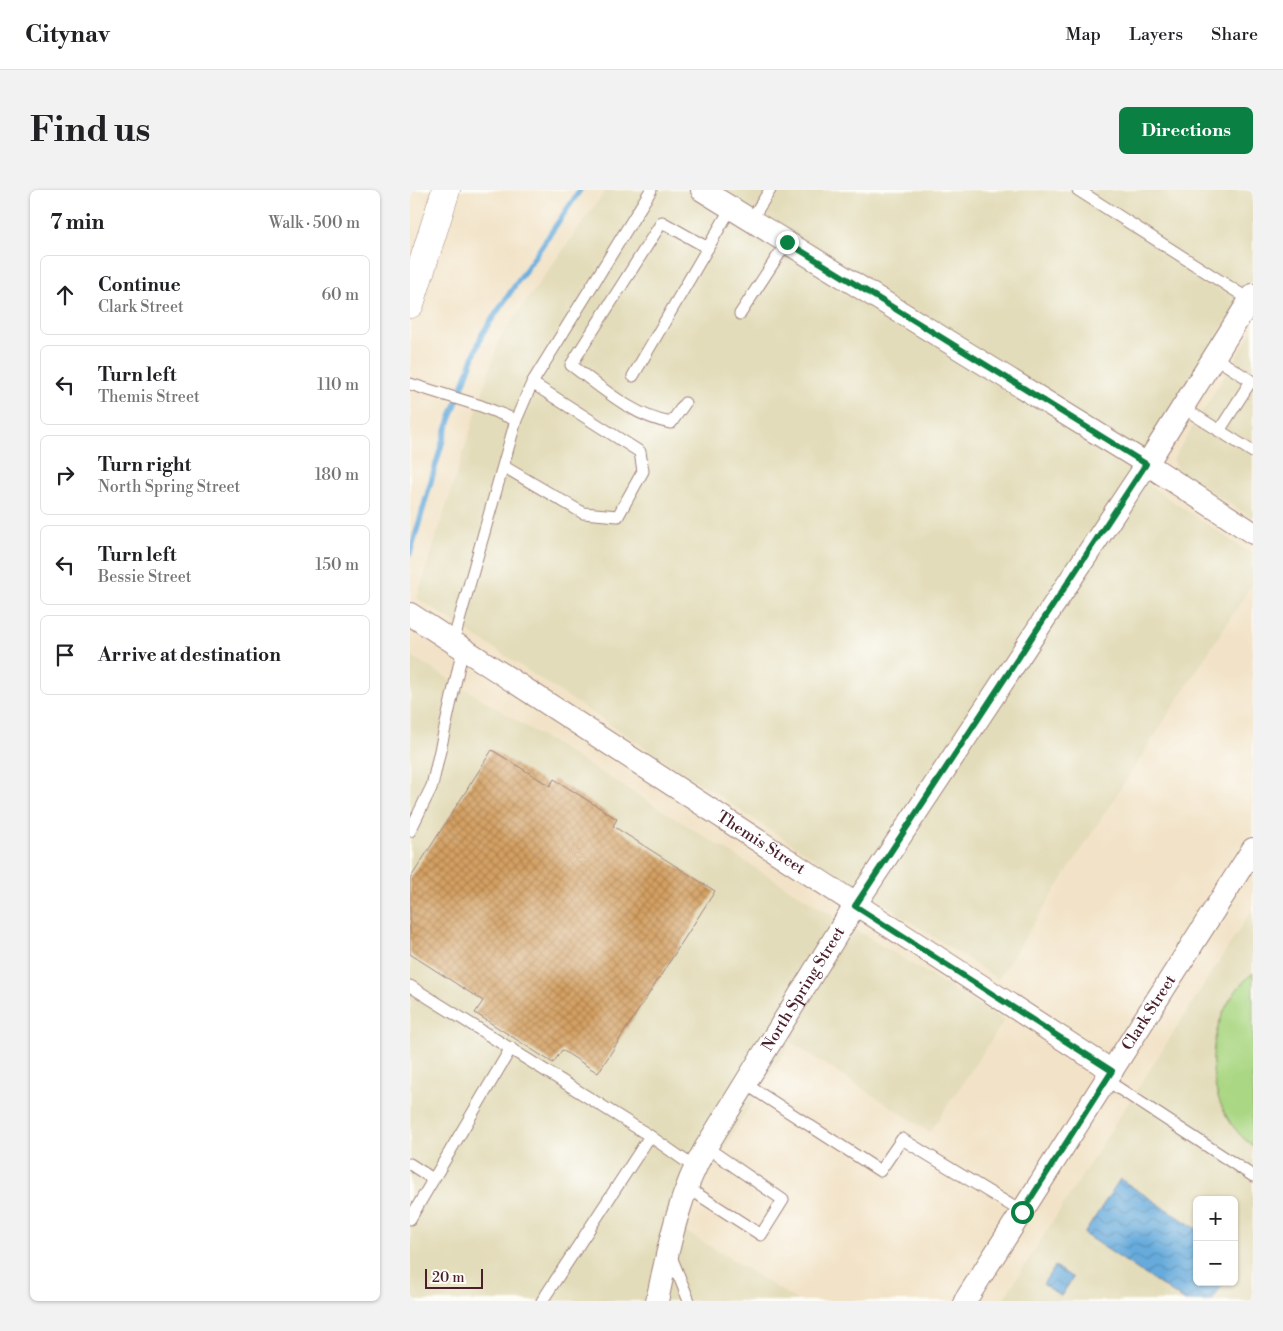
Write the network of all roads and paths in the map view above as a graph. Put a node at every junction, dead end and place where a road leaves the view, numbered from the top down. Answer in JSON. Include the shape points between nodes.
{"nodes":[{"id":1,"x":446,"y":190,"type":"edge"},
{"id":2,"x":651,"y":190,"type":"edge"},
{"id":3,"x":702,"y":190,"type":"edge"},
{"id":4,"x":770,"y":190,"type":"edge"},
{"id":5,"x":1078,"y":190,"type":"edge"},
{"id":6,"x":731,"y":208,"type":"junction"},
{"id":7,"x":750,"y":220,"type":"junction"},
{"id":8,"x":787,"y":242,"type":"junction"},
{"id":9,"x":708,"y":248,"type":"junction"},
{"id":10,"x":1251,"y":297,"type":"edge"},
{"id":11,"x":410,"y":304,"type":"edge"},
{"id":12,"x":740,"y":314,"type":"dead end"},
{"id":13,"x":1214,"y":357,"type":"junction"},
{"id":14,"x":633,"y":376,"type":"dead end"},
{"id":15,"x":1252,"y":382,"type":"edge"},
{"id":16,"x":532,"y":383,"type":"junction"},
{"id":17,"x":410,"y":384,"type":"edge"},
{"id":18,"x":685,"y":403,"type":"dead end"},
{"id":19,"x":1182,"y":407,"type":"junction"},
{"id":20,"x":516,"y":420,"type":"junction"},
{"id":21,"x":1219,"y":431,"type":"junction"},
{"id":22,"x":1253,"y":452,"type":"edge"},
{"id":23,"x":1146,"y":464,"type":"junction"},
{"id":24,"x":503,"y":466,"type":"junction"},
{"id":25,"x":1253,"y":533,"type":"edge"},
{"id":26,"x":417,"y":618,"type":"edge"},
{"id":27,"x":458,"y":645,"type":"junction"},
{"id":28,"x":410,"y":831,"type":"edge"},
{"id":29,"x":1253,"y":849,"type":"edge"},
{"id":30,"x":855,"y":906,"type":"junction"},
{"id":31,"x":410,"y":986,"type":"edge"},
{"id":32,"x":511,"y":1048,"type":"junction"},
{"id":33,"x":1109,"y":1075,"type":"junction"},
{"id":34,"x":744,"y":1083,"type":"junction"},
{"id":35,"x":650,"y":1136,"type":"junction"},
{"id":36,"x":706,"y":1147,"type":"junction"},
{"id":37,"x":410,"y":1164,"type":"edge"},
{"id":38,"x":1253,"y":1176,"type":"edge"},
{"id":39,"x":691,"y":1178,"type":"junction"},
{"id":40,"x":433,"y":1179,"type":"junction"},
{"id":41,"x":1022,"y":1212,"type":"junction"},
{"id":42,"x":410,"y":1219,"type":"edge"},
{"id":43,"x":668,"y":1249,"type":"junction"},
{"id":44,"x":542,"y":1301,"type":"edge"},
{"id":45,"x":657,"y":1301,"type":"edge"},
{"id":46,"x":689,"y":1301,"type":"edge"},
{"id":47,"x":966,"y":1301,"type":"edge"}],
"edges":[{"from":1,"to":11,"type":"main road"},
{"from":2,"to":16,"type":"lane"},
{"from":3,"to":6,"type":"street"},
{"from":4,"to":7,"type":"lane"},
{"from":5,"to":10,"type":"lane"},
{"from":6,"to":7,"type":"street"},
{"from":6,"to":9,"type":"lane"},
{"from":7,"to":8,"type":"street"},
{"from":8,"to":12,"type":"lane"},
{"from":8,"to":23,"type":"street"},
{"from":9,"to":14,"type":"lane"},
{"from":9,"to":18,"type":"lane","via":[[662,222],[571,365],[620,401],[653,420],[671,423]]},
{"from":10,"to":13,"type":"street","name":"North Spring Street"},
{"from":13,"to":15,"type":"lane"},
{"from":13,"to":19,"type":"street","name":"North Spring Street"},
{"from":15,"to":21,"type":"lane"},
{"from":16,"to":20,"type":"lane"},
{"from":16,"to":24,"type":"lane","via":[[640,452],[643,471],[618,516],[583,513]]},
{"from":17,"to":20,"type":"lane"},
{"from":19,"to":21,"type":"lane"},
{"from":19,"to":23,"type":"street","name":"North Spring Street"},
{"from":20,"to":24,"type":"lane"},
{"from":21,"to":22,"type":"lane"},
{"from":23,"to":25,"type":"street"},
{"from":23,"to":30,"type":"street","name":"North Spring Street"},
{"from":24,"to":27,"type":"lane"},
{"from":26,"to":27,"type":"street","name":"Themis Street"},
{"from":27,"to":28,"type":"lane","via":[[432,786]]},
{"from":27,"to":30,"type":"street","name":"Themis Street"},
{"from":29,"to":33,"type":"street","name":"Clark Street"},
{"from":30,"to":33,"type":"street","name":"Themis Street"},
{"from":30,"to":34,"type":"street","name":"North Spring Street"},
{"from":31,"to":32,"type":"lane"},
{"from":32,"to":35,"type":"lane"},
{"from":32,"to":40,"type":"lane"},
{"from":33,"to":38,"type":"lane"},
{"from":33,"to":41,"type":"street","name":"Clark Street"},
{"from":34,"to":36,"type":"street","name":"North Spring Street"},
{"from":34,"to":41,"type":"lane","via":[[880,1171],[902,1139]]},
{"from":35,"to":39,"type":"lane"},
{"from":35,"to":44,"type":"lane"},
{"from":36,"to":39,"type":"street","name":"North Spring Street"},
{"from":36,"to":39,"type":"lane","via":[[783,1200],[761,1235]]},
{"from":37,"to":40,"type":"lane"},
{"from":39,"to":43,"type":"street","name":"North Spring Street"},
{"from":40,"to":42,"type":"lane"},
{"from":41,"to":47,"type":"street","name":"Clark Street"},
{"from":43,"to":45,"type":"street","name":"North Spring Street"},
{"from":43,"to":46,"type":"lane"}]}
